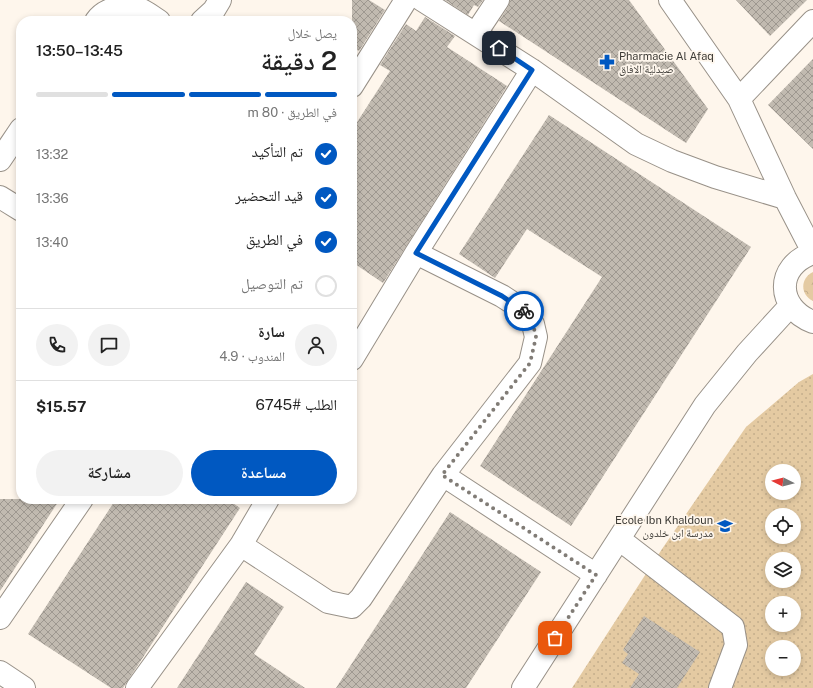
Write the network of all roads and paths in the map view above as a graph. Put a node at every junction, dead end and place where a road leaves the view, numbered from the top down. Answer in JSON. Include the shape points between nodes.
{"nodes":[{"id":1,"x":220,"y":0,"type":"edge"},
{"id":2,"x":406,"y":0,"type":"edge"},
{"id":3,"x":422,"y":0,"type":"edge"},
{"id":4,"x":498,"y":0,"type":"edge"},
{"id":5,"x":670,"y":0,"type":"edge"},
{"id":6,"x":101,"y":16,"type":"edge"},
{"id":7,"x":151,"y":16,"type":"edge"},
{"id":8,"x":207,"y":16,"type":"edge"},
{"id":9,"x":813,"y":21,"type":"edge"},
{"id":10,"x":476,"y":34,"type":"junction"},
{"id":11,"x":532,"y":70,"type":"junction"},
{"id":12,"x":357,"y":78,"type":"edge"},
{"id":13,"x":739,"y":99,"type":"junction"},
{"id":14,"x":16,"y":136,"type":"edge"},
{"id":15,"x":0,"y":160,"type":"edge"},
{"id":16,"x":0,"y":197,"type":"edge"},
{"id":17,"x":785,"y":198,"type":"junction"},
{"id":18,"x":16,"y":207,"type":"edge"},
{"id":19,"x":813,"y":252,"type":"edge"},
{"id":20,"x":416,"y":253,"type":"junction"},
{"id":21,"x":790,"y":306,"type":"junction"},
{"id":22,"x":813,"y":322,"type":"edge"},
{"id":23,"x":357,"y":351,"type":"edge"},
{"id":24,"x":442,"y":475,"type":"junction"},
{"id":25,"x":79,"y":504,"type":"edge"},
{"id":26,"x":265,"y":504,"type":"edge"},
{"id":27,"x":619,"y":539,"type":"junction"},
{"id":28,"x":241,"y":545,"type":"junction"},
{"id":29,"x":596,"y":575,"type":"junction"},
{"id":30,"x":0,"y":618,"type":"edge"},
{"id":31,"x":137,"y":688,"type":"edge"},
{"id":32,"x":523,"y":688,"type":"edge"},
{"id":33,"x":720,"y":688,"type":"edge"}],
"edges":[{"from":1,"to":8,"type":"street"},
{"from":2,"to":12,"type":"street"},
{"from":3,"to":10,"type":"street"},
{"from":4,"to":10,"type":"street"},
{"from":5,"to":13,"type":"street"},
{"from":6,"to":7,"type":"street","via":[[119,7],[137,8]]},
{"from":9,"to":13,"type":"street"},
{"from":10,"to":11,"type":"street"},
{"from":11,"to":17,"type":"street","via":[[636,144],[715,177]]},
{"from":11,"to":20,"type":"street"},
{"from":13,"to":17,"type":"street"},
{"from":14,"to":15,"type":"street"},
{"from":16,"to":18,"type":"street"},
{"from":17,"to":19,"type":"street"},
{"from":19,"to":21,"type":"street","via":[[796,261],[786,278],[786,297]]},
{"from":20,"to":23,"type":"street"},
{"from":20,"to":24,"type":"street","via":[[502,296],[525,312],[533,324],[536,337],[530,363]]},
{"from":21,"to":22,"type":"street","via":[[800,316]]},
{"from":21,"to":27,"type":"street","via":[[742,358],[705,404]]},
{"from":24,"to":28,"type":"street","via":[[352,608],[328,602]]},
{"from":24,"to":29,"type":"street"},
{"from":25,"to":30,"type":"street"},
{"from":26,"to":28,"type":"street"},
{"from":27,"to":29,"type":"street"},
{"from":27,"to":33,"type":"street","via":[[733,626],[736,645]]},
{"from":28,"to":31,"type":"street"},
{"from":29,"to":32,"type":"street"}]}
